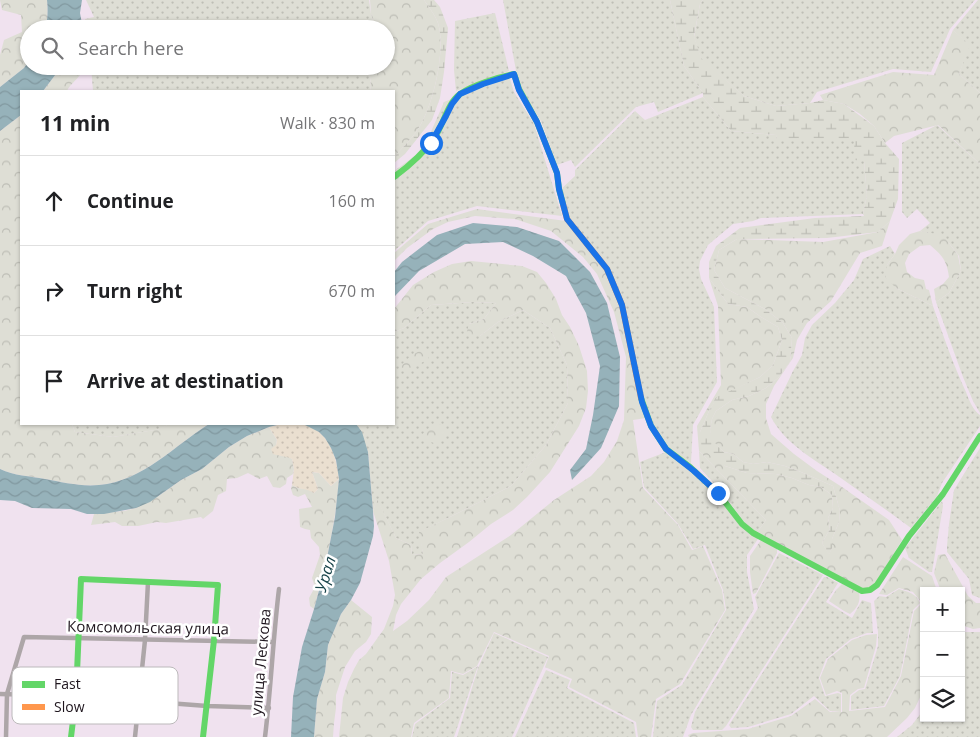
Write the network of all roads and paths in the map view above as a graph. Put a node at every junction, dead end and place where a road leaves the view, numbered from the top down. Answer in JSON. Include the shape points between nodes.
{"nodes":[{"id":1,"x":395,"y":176,"type":"edge"},
{"id":2,"x":980,"y":436,"type":"edge"},
{"id":3,"x":148,"y":582,"type":"junction"},
{"id":4,"x":279,"y":589,"type":"dead end"},
{"id":5,"x":78,"y":639,"type":"junction"},
{"id":6,"x":145,"y":640,"type":"junction"},
{"id":7,"x":214,"y":640,"type":"junction"},
{"id":8,"x":273,"y":642,"type":"junction"},
{"id":9,"x":15,"y":667,"type":"edge"},
{"id":10,"x":77,"y":667,"type":"edge"},
{"id":11,"x":142,"y":667,"type":"edge"},
{"id":12,"x":12,"y":677,"type":"edge"},
{"id":13,"x":0,"y":694,"type":"edge"},
{"id":14,"x":7,"y":694,"type":"junction"},
{"id":15,"x":12,"y":694,"type":"edge"},
{"id":16,"x":178,"y":704,"type":"edge"},
{"id":17,"x":207,"y":706,"type":"junction"},
{"id":18,"x":269,"y":708,"type":"junction"},
{"id":19,"x":73,"y":724,"type":"edge"},
{"id":20,"x":136,"y":724,"type":"edge"},
{"id":21,"x":6,"y":737,"type":"edge"},
{"id":22,"x":72,"y":737,"type":"edge"},
{"id":23,"x":135,"y":737,"type":"edge"},
{"id":24,"x":203,"y":737,"type":"edge"},
{"id":25,"x":265,"y":737,"type":"edge"}],
"edges":[{"from":1,"to":2,"type":"street","via":[[431,143],[460,94],[514,74],[557,173],[567,219],[607,269],[622,305],[642,402],[651,426],[666,449],[712,488],[753,533],[862,590],[869,592],[877,585],[909,536],[943,494]]},
{"from":3,"to":5,"type":"street","via":[[81,579]]},
{"from":3,"to":6,"type":"street"},
{"from":3,"to":7,"type":"street","via":[[218,586]]},
{"from":4,"to":8,"type":"street","name":"улица Лескова"},
{"from":5,"to":6,"type":"street","name":"Комсомольская улица"},
{"from":5,"to":9,"type":"street","name":"Комсомольская улица","via":[[24,637]]},
{"from":5,"to":10,"type":"street"},
{"from":6,"to":7,"type":"street","name":"Комсомольская улица"},
{"from":6,"to":11,"type":"street"},
{"from":7,"to":8,"type":"street","name":"Комсомольская улица"},
{"from":7,"to":17,"type":"street"},
{"from":8,"to":18,"type":"street","name":"улица Лескова"},
{"from":12,"to":14,"type":"street","name":"Комсомольская улица"},
{"from":13,"to":14,"type":"street"},
{"from":14,"to":15,"type":"street"},
{"from":14,"to":21,"type":"street"},
{"from":16,"to":17,"type":"street"},
{"from":17,"to":18,"type":"street"},
{"from":17,"to":24,"type":"street"},
{"from":18,"to":25,"type":"street","name":"улица Лескова"},
{"from":19,"to":22,"type":"street"},
{"from":20,"to":23,"type":"street"}]}
